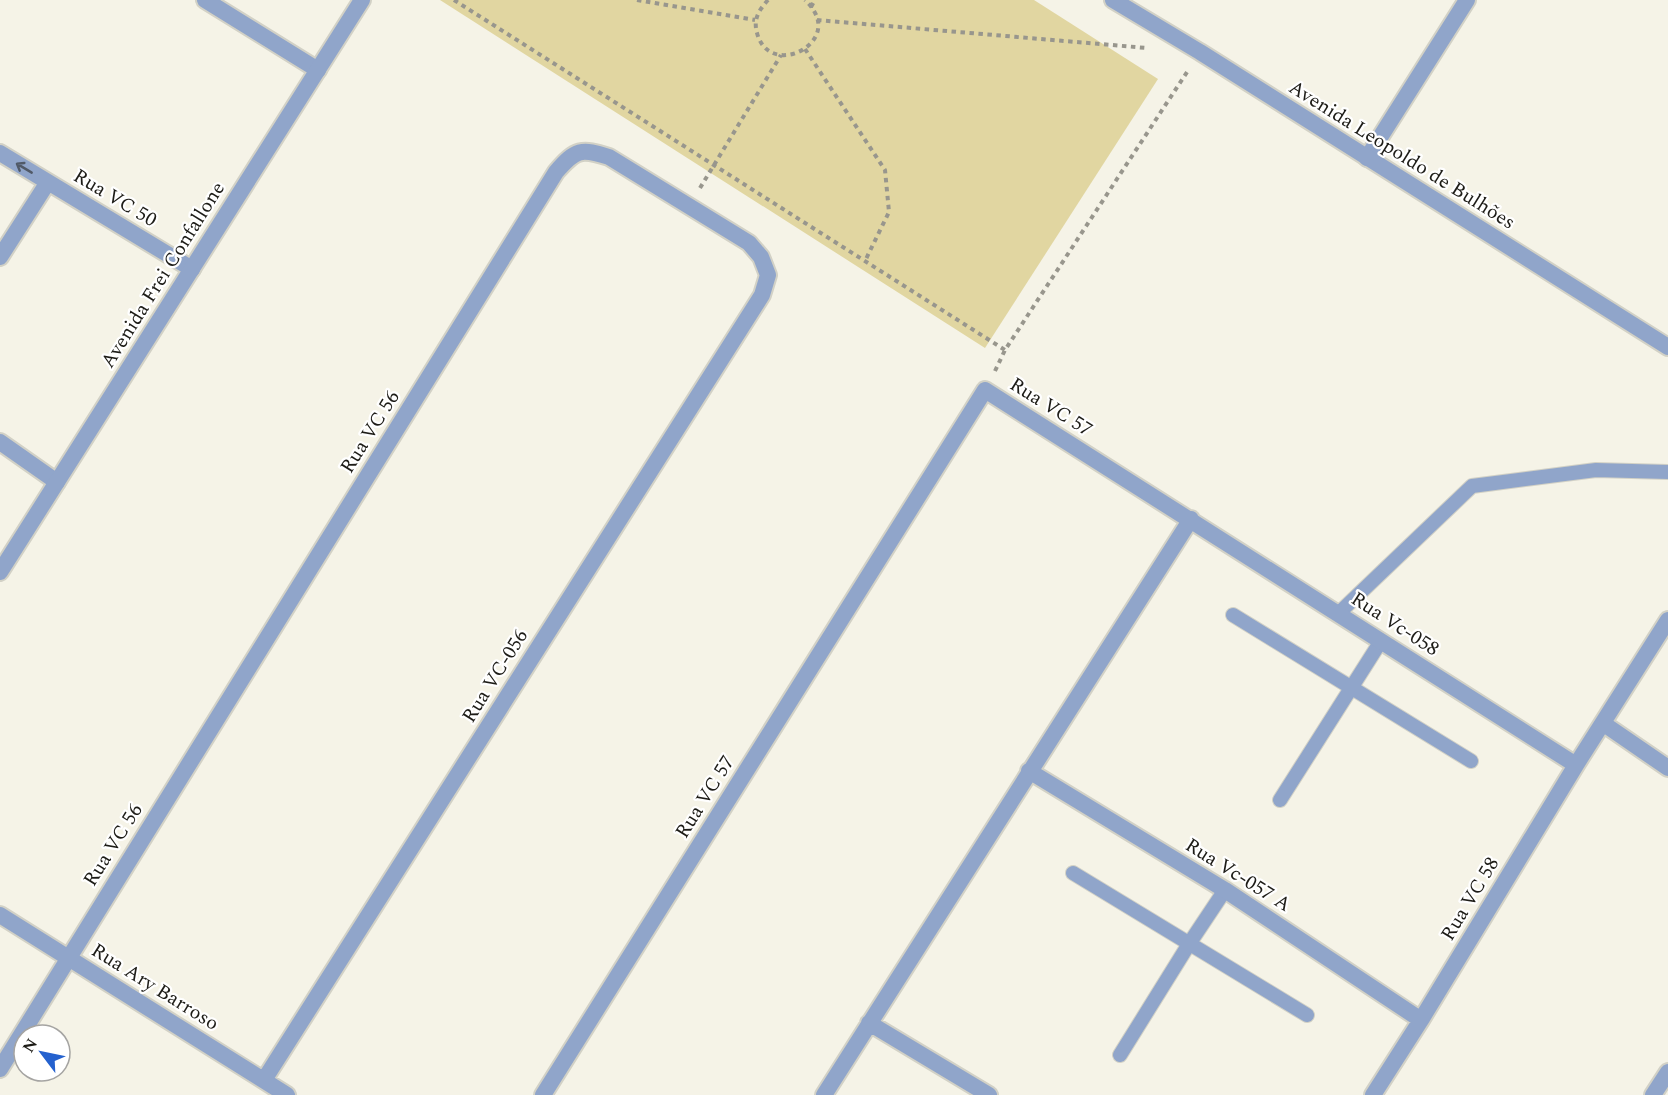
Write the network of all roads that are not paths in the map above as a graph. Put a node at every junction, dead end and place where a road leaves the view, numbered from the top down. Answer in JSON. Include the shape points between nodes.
{"nodes":[{"id":1,"x":205,"y":0,"type":"edge"},
{"id":2,"x":362,"y":0,"type":"edge"},
{"id":3,"x":1113,"y":0,"type":"edge"},
{"id":4,"x":1467,"y":0,"type":"edge"},
{"id":5,"x":318,"y":70,"type":"junction"},
{"id":6,"x":0,"y":153,"type":"edge"},
{"id":7,"x":1367,"y":158,"type":"junction"},
{"id":8,"x":48,"y":182,"type":"junction"},
{"id":9,"x":0,"y":258,"type":"edge"},
{"id":10,"x":192,"y":269,"type":"junction"},
{"id":11,"x":762,"y":296,"type":"joint"},
{"id":12,"x":1668,"y":347,"type":"edge"},
{"id":13,"x":0,"y":442,"type":"edge"},
{"id":14,"x":1668,"y":472,"type":"edge"},
{"id":15,"x":57,"y":482,"type":"junction"},
{"id":16,"x":1191,"y":519,"type":"junction"},
{"id":17,"x":0,"y":572,"type":"edge"},
{"id":18,"x":1338,"y":613,"type":"junction"},
{"id":19,"x":1233,"y":615,"type":"dead end"},
{"id":20,"x":1668,"y":620,"type":"edge"},
{"id":21,"x":1381,"y":641,"type":"junction"},
{"id":22,"x":1351,"y":687,"type":"junction"},
{"id":23,"x":1604,"y":724,"type":"junction"},
{"id":24,"x":1471,"y":761,"type":"dead end"},
{"id":25,"x":1576,"y":765,"type":"junction"},
{"id":26,"x":1668,"y":768,"type":"edge"},
{"id":27,"x":1029,"y":771,"type":"junction"},
{"id":28,"x":1280,"y":800,"type":"dead end"},
{"id":29,"x":1072,"y":873,"type":"dead end"},
{"id":30,"x":1225,"y":890,"type":"junction"},
{"id":31,"x":0,"y":915,"type":"edge"},
{"id":32,"x":1189,"y":944,"type":"junction"},
{"id":33,"x":68,"y":957,"type":"junction"},
{"id":34,"x":1307,"y":1015,"type":"dead end"},
{"id":35,"x":1421,"y":1020,"type":"junction"},
{"id":36,"x":869,"y":1023,"type":"junction"},
{"id":37,"x":1120,"y":1055,"type":"dead end"},
{"id":38,"x":0,"y":1069,"type":"edge"},
{"id":39,"x":1668,"y":1072,"type":"edge"},
{"id":40,"x":264,"y":1080,"type":"junction"},
{"id":41,"x":287,"y":1095,"type":"edge"},
{"id":42,"x":543,"y":1095,"type":"edge"},
{"id":43,"x":824,"y":1095,"type":"edge"},
{"id":44,"x":989,"y":1095,"type":"edge"},
{"id":45,"x":1373,"y":1095,"type":"edge"},
{"id":46,"x":1653,"y":1095,"type":"edge"}],
"edges":[{"from":1,"to":5,"type":"street"},
{"from":2,"to":5,"type":"street","name":"Avenida Frei Confallone"},
{"from":3,"to":7,"type":"street","name":"Avenida Leopoldo de Bulhões"},
{"from":4,"to":7,"type":"street"},
{"from":5,"to":10,"type":"street","name":"Avenida Frei Confallone"},
{"from":8,"to":6,"type":"street","name":"Rua VC 50","one_way":true},
{"from":7,"to":12,"type":"street","name":"Avenida Leopoldo de Bulhões"},
{"from":8,"to":9,"type":"street","name":"Rua VC 50"},
{"from":8,"to":10,"type":"street","name":"Rua VC 50"},
{"from":10,"to":15,"type":"street","name":"Avenida Frei Confallone"},
{"from":11,"to":33,"type":"street","name":"Rua VC 56","via":[[768,275],[748,243],[609,157],[588,150],[569,157]]},
{"from":11,"to":40,"type":"street","name":"Rua VC-056"},
{"from":13,"to":15,"type":"street"},
{"from":14,"to":18,"type":"lane","via":[[1596,470],[1473,486]]},
{"from":15,"to":17,"type":"street","name":"Avenida Frei Confallone"},
{"from":16,"to":18,"type":"street","name":"Rua Vc-058"},
{"from":16,"to":27,"type":"street"},
{"from":16,"to":42,"type":"street","name":"Rua VC 57","via":[[985,390]]},
{"from":18,"to":21,"type":"street","name":"Rua Vc-058"},
{"from":19,"to":22,"type":"lane"},
{"from":20,"to":23,"type":"street","name":"Rua VC 58"},
{"from":21,"to":22,"type":"lane"},
{"from":21,"to":25,"type":"street","name":"Rua Vc-058"},
{"from":22,"to":24,"type":"lane"},
{"from":22,"to":28,"type":"lane"},
{"from":23,"to":25,"type":"street","name":"Rua VC 58"},
{"from":23,"to":26,"type":"street"},
{"from":25,"to":35,"type":"street","name":"Rua VC 58"},
{"from":27,"to":30,"type":"street","name":"Rua Vc-057 A"},
{"from":27,"to":36,"type":"street"},
{"from":29,"to":32,"type":"lane"},
{"from":30,"to":32,"type":"lane"},
{"from":30,"to":35,"type":"street","name":"Rua Vc-057 A"},
{"from":31,"to":33,"type":"street","name":"Rua Ary Barroso"},
{"from":32,"to":34,"type":"lane"},
{"from":32,"to":37,"type":"lane"},
{"from":33,"to":38,"type":"street","name":"Rua VC 56"},
{"from":33,"to":40,"type":"street","name":"Rua Ary Barroso"},
{"from":35,"to":45,"type":"street","name":"Rua VC 58"},
{"from":36,"to":43,"type":"street"},
{"from":36,"to":44,"type":"street"},
{"from":39,"to":46,"type":"street"},
{"from":40,"to":41,"type":"street","name":"Rua Ary Barroso"}]}
